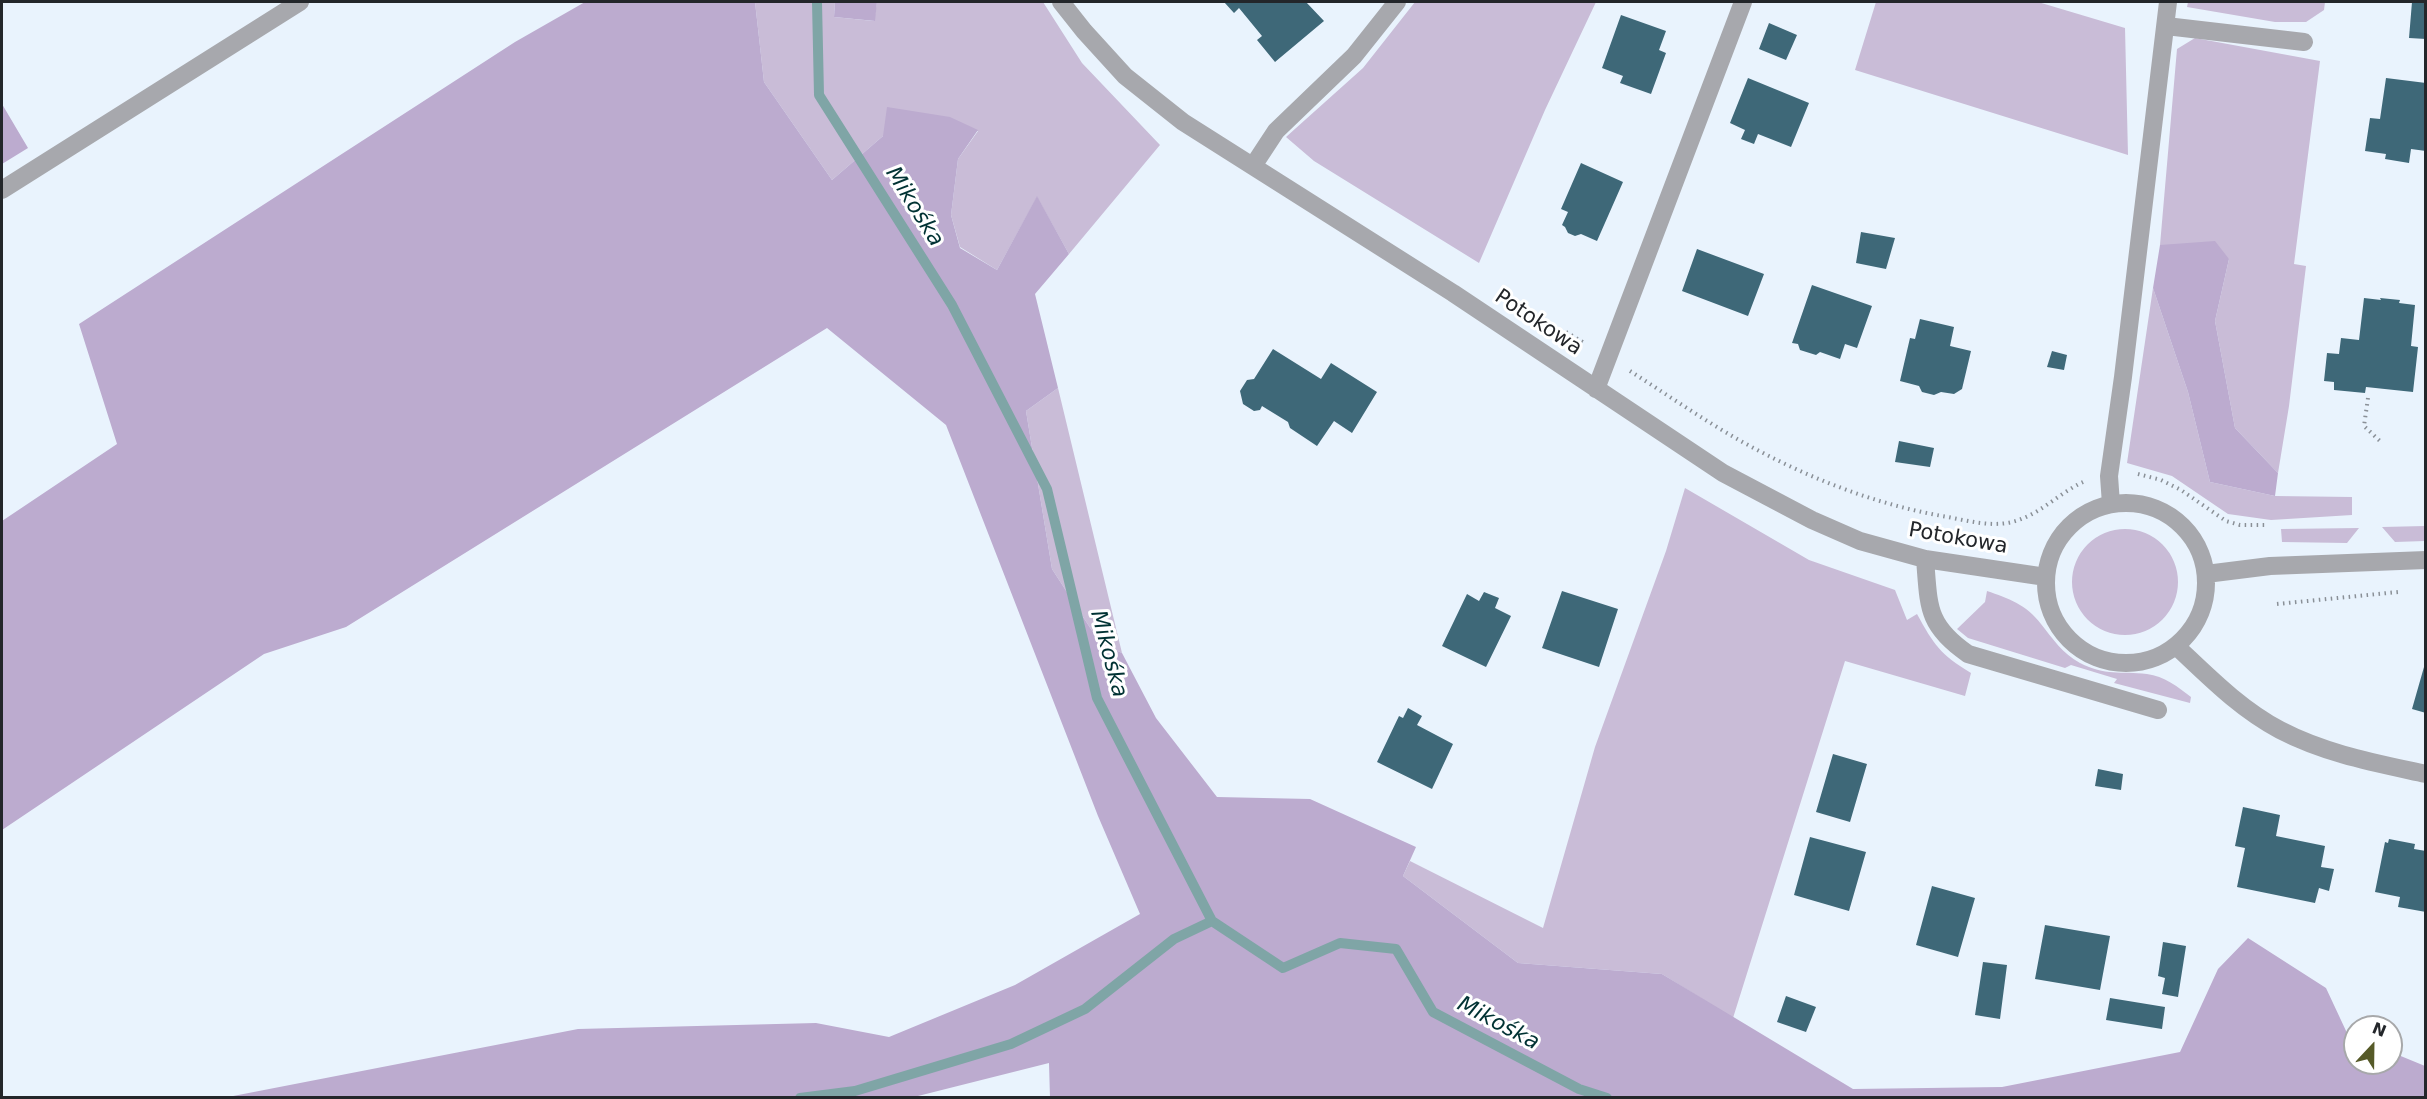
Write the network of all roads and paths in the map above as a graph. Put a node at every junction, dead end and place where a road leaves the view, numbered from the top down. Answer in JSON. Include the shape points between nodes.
{"nodes":[{"id":1,"x":300,"y":2,"type":"edge"},
{"id":2,"x":1061,"y":2,"type":"edge"},
{"id":3,"x":1743,"y":2,"type":"edge"},
{"id":4,"x":2168,"y":2,"type":"edge"},
{"id":5,"x":1388,"y":5,"type":"edge"},
{"id":6,"x":2166,"y":26,"type":"junction"},
{"id":7,"x":2304,"y":42,"type":"dead end"},
{"id":8,"x":1253,"y":166,"type":"junction"},
{"id":9,"x":2,"y":190,"type":"edge"},
{"id":10,"x":1559,"y":327,"type":"dead end"},
{"id":11,"x":1608,"y":357,"type":"junction"},
{"id":12,"x":1596,"y":389,"type":"junction"},
{"id":13,"x":2368,"y":398,"type":"dead end"},
{"id":14,"x":2380,"y":442,"type":"dead end"},
{"id":15,"x":2109,"y":476,"type":"junction"},
{"id":16,"x":2111,"y":504,"type":"junction"},
{"id":17,"x":2267,"y":525,"type":"dead end"},
{"id":18,"x":1925,"y":559,"type":"junction"},
{"id":19,"x":2426,"y":560,"type":"edge"},
{"id":20,"x":2206,"y":574,"type":"junction"},
{"id":21,"x":2046,"y":577,"type":"junction"},
{"id":22,"x":2405,"y":591,"type":"dead end"},
{"id":23,"x":2277,"y":604,"type":"dead end"},
{"id":24,"x":2176,"y":646,"type":"junction"},
{"id":25,"x":2158,"y":710,"type":"dead end"},
{"id":26,"x":2426,"y":774,"type":"edge"}],
"edges":[{"from":1,"to":9,"type":"street"},
{"from":2,"to":8,"type":"street","name":"Potokowa","via":[[1125,76],[1183,122]]},
{"from":3,"to":11,"type":"street"},
{"from":4,"to":6,"type":"street"},
{"from":5,"to":8,"type":"street","via":[[1354,56],[1276,131]]},
{"from":6,"to":7,"type":"street"},
{"from":6,"to":15,"type":"street"},
{"from":8,"to":12,"type":"street","name":"Potokowa"},
{"from":10,"to":11,"type":"path"},
{"from":11,"to":12,"type":"street"},
{"from":11,"to":15,"type":"path","via":[[1771,457],[1851,491],[1928,514],[1983,523],[2008,522],[2035,513],[2073,487],[2098,476]]},
{"from":12,"to":18,"type":"street","name":"Potokowa","via":[[1723,473],[1812,520],[1860,541]]},
{"from":13,"to":14,"type":"path","via":[[2364,426]]},
{"from":15,"to":16,"type":"street"},
{"from":15,"to":17,"type":"path","via":[[2138,474],[2161,480],[2226,521]]},
{"from":16,"to":20,"type":"street","via":[[2138,504],[2163,511],[2184,527],[2199,548]]},
{"from":16,"to":21,"type":"street","via":[[2086,513],[2066,529],[2052,552]]},
{"from":18,"to":21,"type":"street","name":"Potokowa"},
{"from":18,"to":25,"type":"street","via":[[1928,606],[1933,619],[1950,642],[1968,654]]},
{"from":19,"to":20,"type":"street","via":[[2270,566]]},
{"from":20,"to":24,"type":"street","via":[[2200,614]]},
{"from":21,"to":24,"type":"street","via":[[2054,617],[2079,648],[2118,663],[2158,657]]},
{"from":22,"to":23,"type":"path"},
{"from":24,"to":26,"type":"street","via":[[2247,710],[2280,730],[2342,756]]}]}
